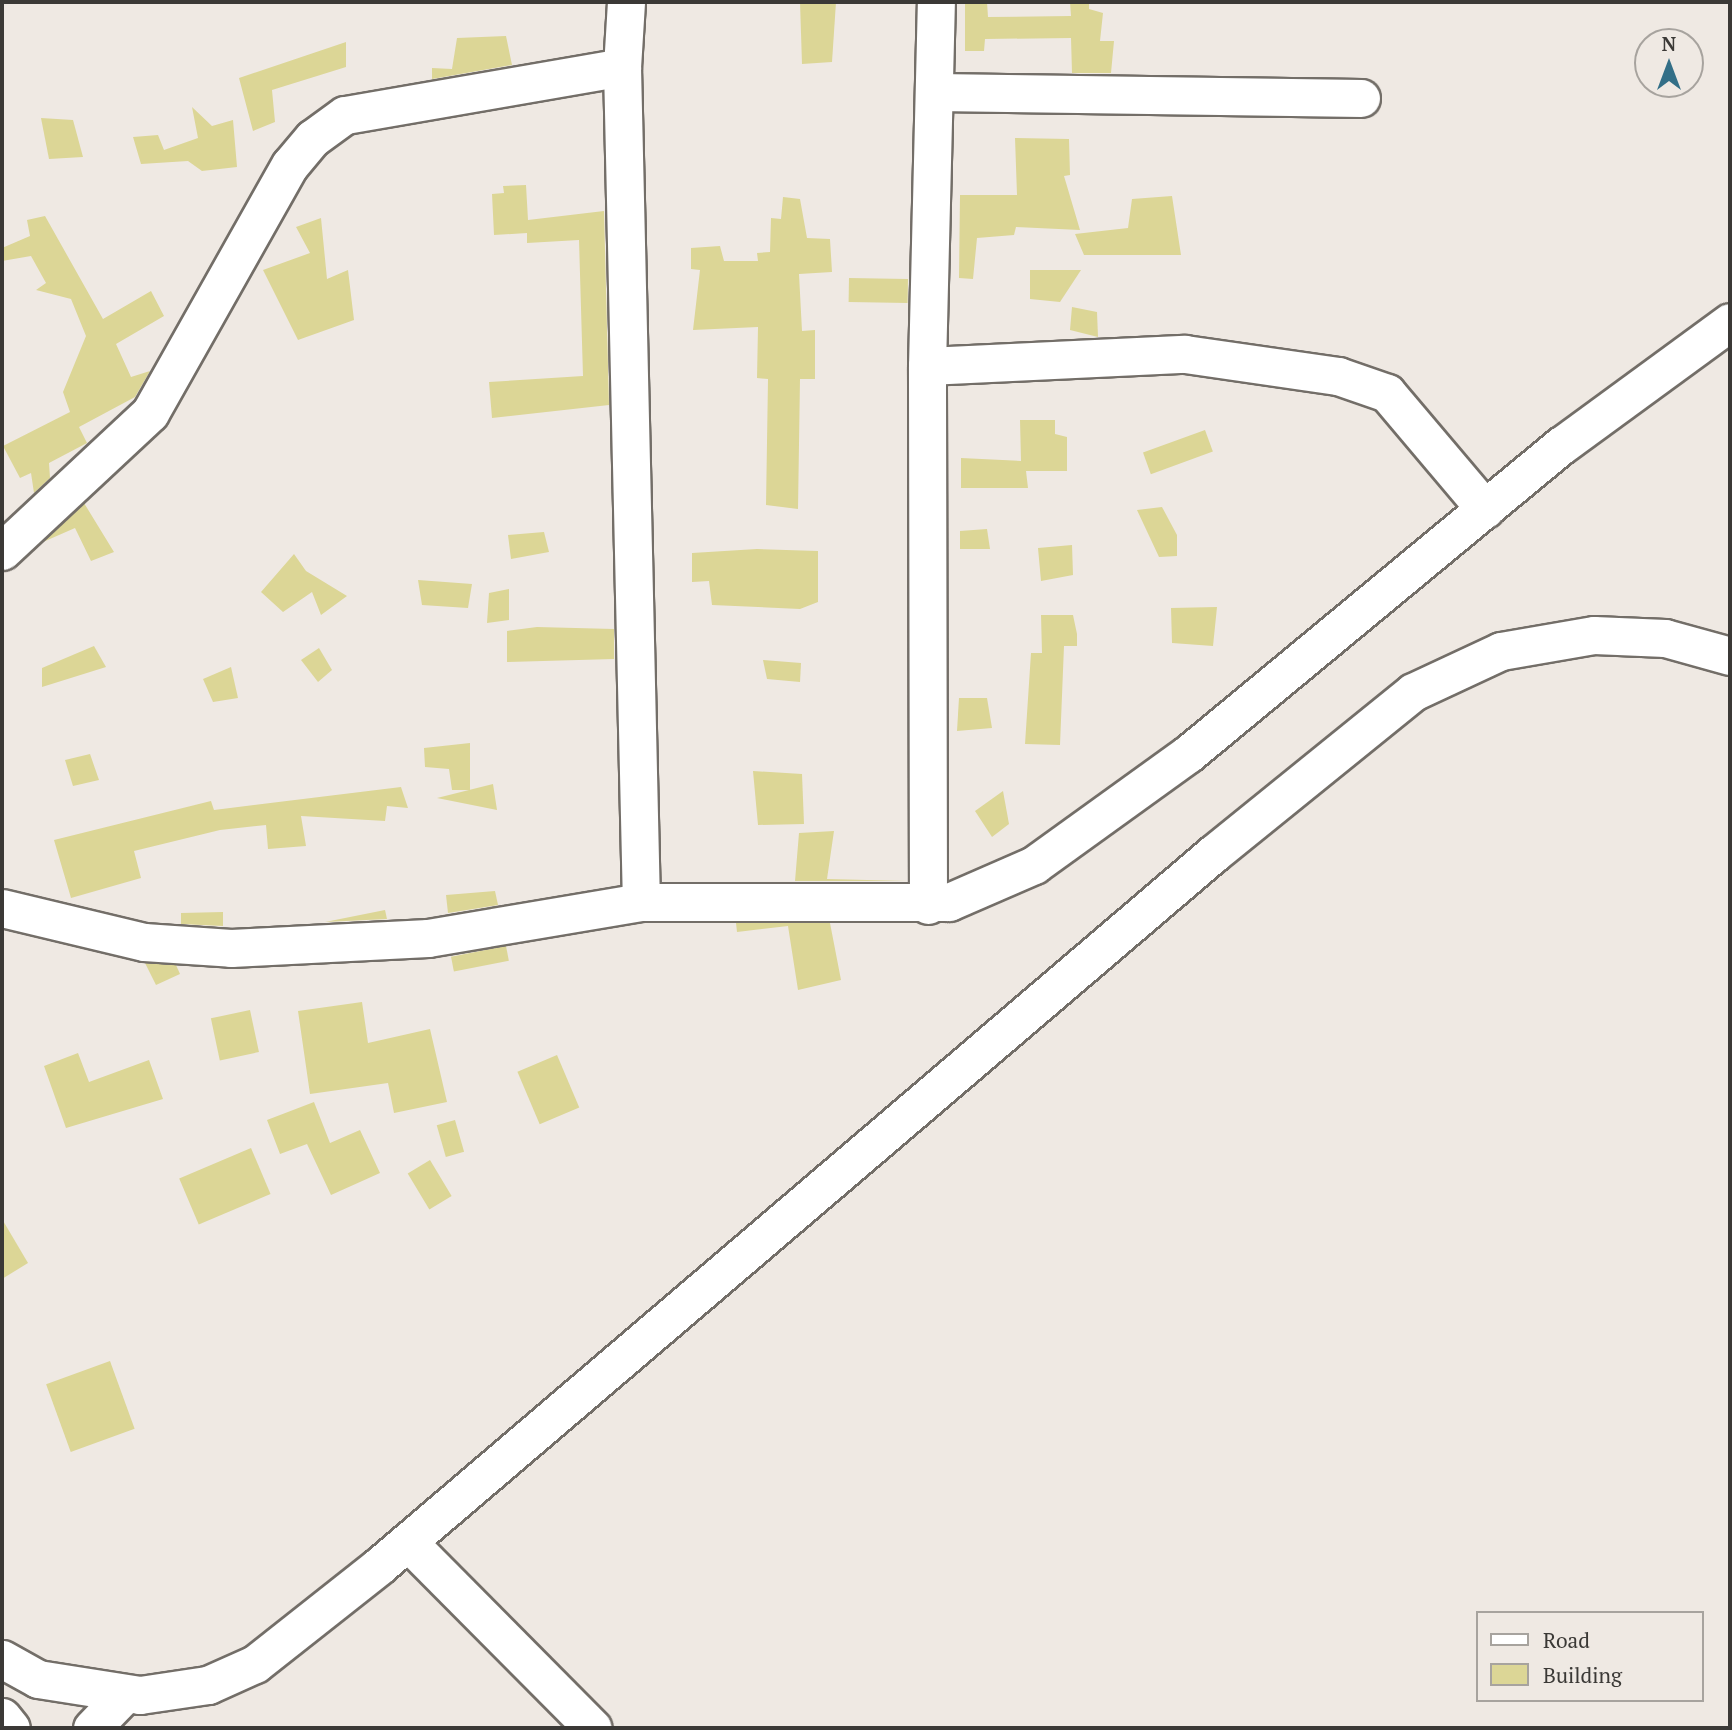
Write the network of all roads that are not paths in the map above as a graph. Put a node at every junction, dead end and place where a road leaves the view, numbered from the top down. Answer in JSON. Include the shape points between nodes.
{"nodes":[{"id":1,"x":626,"y":2,"type":"edge"},
{"id":2,"x":936,"y":2,"type":"edge"},
{"id":3,"x":622,"y":67,"type":"junction"},
{"id":4,"x":937,"y":92,"type":"junction"},
{"id":5,"x":1361,"y":98,"type":"dead end"},
{"id":6,"x":1730,"y":321,"type":"edge"},
{"id":7,"x":928,"y":366,"type":"junction"},
{"id":8,"x":1485,"y":509,"type":"junction"},
{"id":9,"x":2,"y":551,"type":"edge"},
{"id":10,"x":1730,"y":656,"type":"edge"},
{"id":11,"x":641,"y":902,"type":"junction"},
{"id":12,"x":928,"y":905,"type":"junction"},
{"id":13,"x":2,"y":908,"type":"edge"},
{"id":14,"x":408,"y":1542,"type":"junction"},
{"id":15,"x":2,"y":1659,"type":"edge"},
{"id":16,"x":125,"y":1694,"type":"junction"},
{"id":17,"x":2,"y":1717,"type":"edge"},
{"id":18,"x":11,"y":1728,"type":"edge"},
{"id":19,"x":92,"y":1728,"type":"edge"},
{"id":20,"x":593,"y":1728,"type":"edge"}],
"edges":[{"from":1,"to":3,"type":"street"},
{"from":2,"to":4,"type":"street"},
{"from":3,"to":9,"type":"street","via":[[345,115],[313,138],[290,165],[150,414]]},
{"from":3,"to":11,"type":"street"},
{"from":4,"to":5,"type":"street"},
{"from":4,"to":7,"type":"street"},
{"from":6,"to":8,"type":"street"},
{"from":7,"to":8,"type":"street","via":[[1185,354],[1338,376],[1387,393]]},
{"from":7,"to":12,"type":"street"},
{"from":8,"to":12,"type":"street","via":[[1188,754],[1034,865]]},
{"from":10,"to":14,"type":"street","via":[[1665,638],[1594,635],[1501,651],[1413,692],[1213,854]]},
{"from":11,"to":12,"type":"street"},
{"from":11,"to":13,"type":"street","via":[[428,938],[231,948],[144,942]]},
{"from":14,"to":16,"type":"street","via":[[255,1664],[181,1692]]},
{"from":14,"to":20,"type":"street"},
{"from":15,"to":16,"type":"street","via":[[38,1679]]},
{"from":16,"to":19,"type":"street"},
{"from":17,"to":18,"type":"street"}]}
